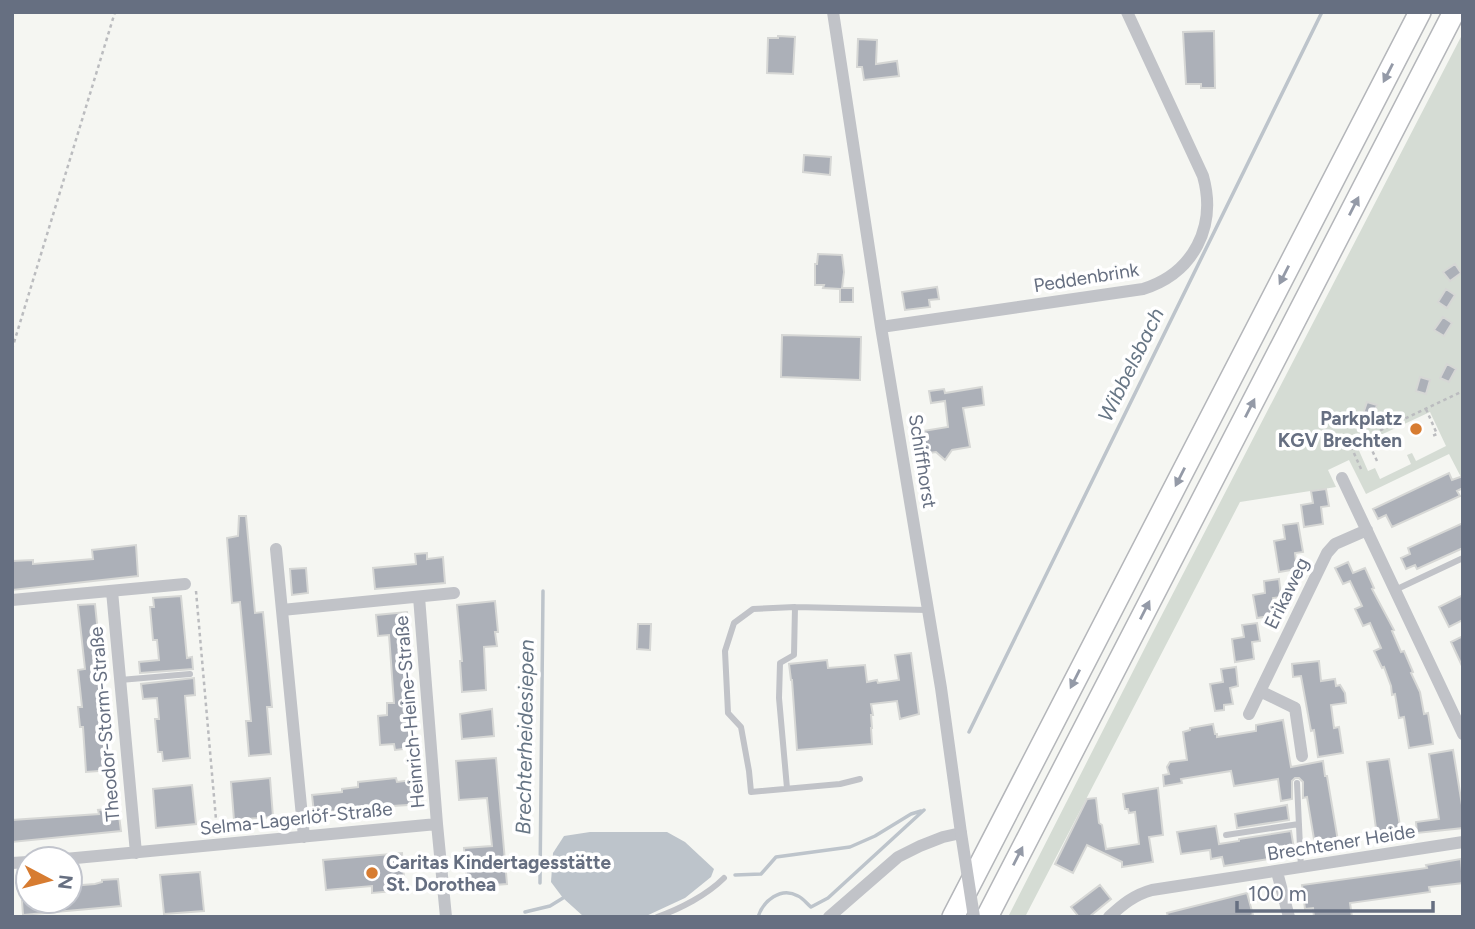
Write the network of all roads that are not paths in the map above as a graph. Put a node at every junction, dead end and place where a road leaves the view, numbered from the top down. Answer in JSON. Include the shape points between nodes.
{"nodes":[{"id":1,"x":833,"y":12,"type":"edge"},
{"id":2,"x":1127,"y":12,"type":"edge"},
{"id":3,"x":1420,"y":12,"type":"edge"},
{"id":4,"x":1454,"y":12,"type":"edge"},
{"id":5,"x":881,"y":327,"type":"junction"},
{"id":6,"x":1342,"y":478,"type":"dead end"},
{"id":7,"x":1367,"y":530,"type":"junction"},
{"id":8,"x":276,"y":549,"type":"dead end"},
{"id":9,"x":1463,"y":558,"type":"edge"},
{"id":10,"x":184,"y":584,"type":"road end"},
{"id":11,"x":1395,"y":590,"type":"junction"},
{"id":12,"x":112,"y":591,"type":"junction"},
{"id":13,"x":454,"y":593,"type":"dead end"},
{"id":14,"x":419,"y":597,"type":"junction"},
{"id":15,"x":12,"y":600,"type":"edge"},
{"id":16,"x":795,"y":607,"type":"junction"},
{"id":17,"x":282,"y":610,"type":"junction"},
{"id":18,"x":927,"y":610,"type":"junction"},
{"id":19,"x":190,"y":674,"type":"dead end"},
{"id":20,"x":120,"y":680,"type":"junction"},
{"id":21,"x":1260,"y":691,"type":"junction"},
{"id":22,"x":1458,"y":712,"type":"edge"},
{"id":23,"x":1249,"y":715,"type":"dead end"},
{"id":24,"x":1463,"y":734,"type":"edge"},
{"id":25,"x":1302,"y":756,"type":"dead end"},
{"id":26,"x":860,"y":779,"type":"dead end"},
{"id":27,"x":1297,"y":783,"type":"dead end"},
{"id":28,"x":787,"y":788,"type":"junction"},
{"id":29,"x":437,"y":824,"type":"junction"},
{"id":30,"x":1299,"y":824,"type":"junction"},
{"id":31,"x":961,"y":834,"type":"junction"},
{"id":32,"x":1226,"y":835,"type":"dead end"},
{"id":33,"x":304,"y":837,"type":"junction"},
{"id":34,"x":1463,"y":842,"type":"edge"},
{"id":35,"x":136,"y":853,"type":"junction"},
{"id":36,"x":84,"y":857,"type":"edge"},
{"id":37,"x":1301,"y":868,"type":"junction"},
{"id":38,"x":1277,"y":872,"type":"junction"},
{"id":39,"x":724,"y":878,"type":"dead end"},
{"id":40,"x":446,"y":917,"type":"edge"},
{"id":41,"x":657,"y":917,"type":"edge"},
{"id":42,"x":829,"y":917,"type":"edge"},
{"id":43,"x":953,"y":917,"type":"edge"},
{"id":44,"x":974,"y":917,"type":"edge"},
{"id":45,"x":987,"y":917,"type":"edge"},
{"id":46,"x":1109,"y":917,"type":"edge"},
{"id":47,"x":1289,"y":917,"type":"edge"}],
"edges":[{"from":1,"to":5,"type":"street","name":"Schiffhorst"},
{"from":2,"to":5,"type":"street","name":"Peddenbrink","via":[[1203,176],[1208,205],[1204,230],[1192,254],[1171,276],[1143,289]]},
{"from":3,"to":43,"type":"highway","one_way":true},
{"from":45,"to":4,"type":"highway","one_way":true},
{"from":5,"to":18,"type":"street","name":"Schiffhorst"},
{"from":6,"to":7,"type":"street"},
{"from":7,"to":11,"type":"street"},
{"from":7,"to":21,"type":"street","name":"Erikaweg","via":[[1335,544],[1327,553]]},
{"from":8,"to":17,"type":"street"},
{"from":9,"to":11,"type":"lane"},
{"from":10,"to":12,"type":"street"},
{"from":11,"to":22,"type":"street"},
{"from":12,"to":15,"type":"street"},
{"from":12,"to":20,"type":"street","name":"Theodor-Storm-Straße"},
{"from":13,"to":14,"type":"street","name":"Heinrich-Heine-Straße"},
{"from":14,"to":17,"type":"street","name":"Heinrich-Heine-Straße"},
{"from":14,"to":29,"type":"street","name":"Heinrich-Heine-Straße"},
{"from":16,"to":18,"type":"lane"},
{"from":16,"to":28,"type":"lane","via":[[794,656],[780,663]]},
{"from":16,"to":28,"type":"lane","via":[[753,610],[734,623],[725,651],[728,713],[741,727],[751,792]]},
{"from":17,"to":33,"type":"street"},
{"from":18,"to":31,"type":"street","name":"Schiffhorst"},
{"from":19,"to":20,"type":"lane"},
{"from":20,"to":35,"type":"street","name":"Theodor-Storm-Straße"},
{"from":21,"to":23,"type":"street","name":"Erikaweg"},
{"from":21,"to":25,"type":"street","via":[[1295,708]]},
{"from":22,"to":24,"type":"street"},
{"from":26,"to":28,"type":"lane"},
{"from":27,"to":30,"type":"lane"},
{"from":29,"to":33,"type":"street","name":"Selma-Lagerlöf-Straße"},
{"from":29,"to":40,"type":"street"},
{"from":30,"to":32,"type":"lane"},
{"from":30,"to":37,"type":"lane"},
{"from":31,"to":42,"type":"street","via":[[898,857]]},
{"from":31,"to":44,"type":"street","name":"Schiffhorst","bridge":true},
{"from":33,"to":35,"type":"street","name":"Selma-Lagerlöf-Straße"},
{"from":34,"to":37,"type":"street","name":"Brechtener Heide"},
{"from":35,"to":36,"type":"street","name":"Selma-Lagerlöf-Straße"},
{"from":37,"to":38,"type":"street","name":"Brechtener Heide"},
{"from":38,"to":46,"type":"street","name":"Brechtener Heide","via":[[1152,890],[1128,900]]},
{"from":38,"to":47,"type":"street"},
{"from":39,"to":41,"type":"lane"}]}
